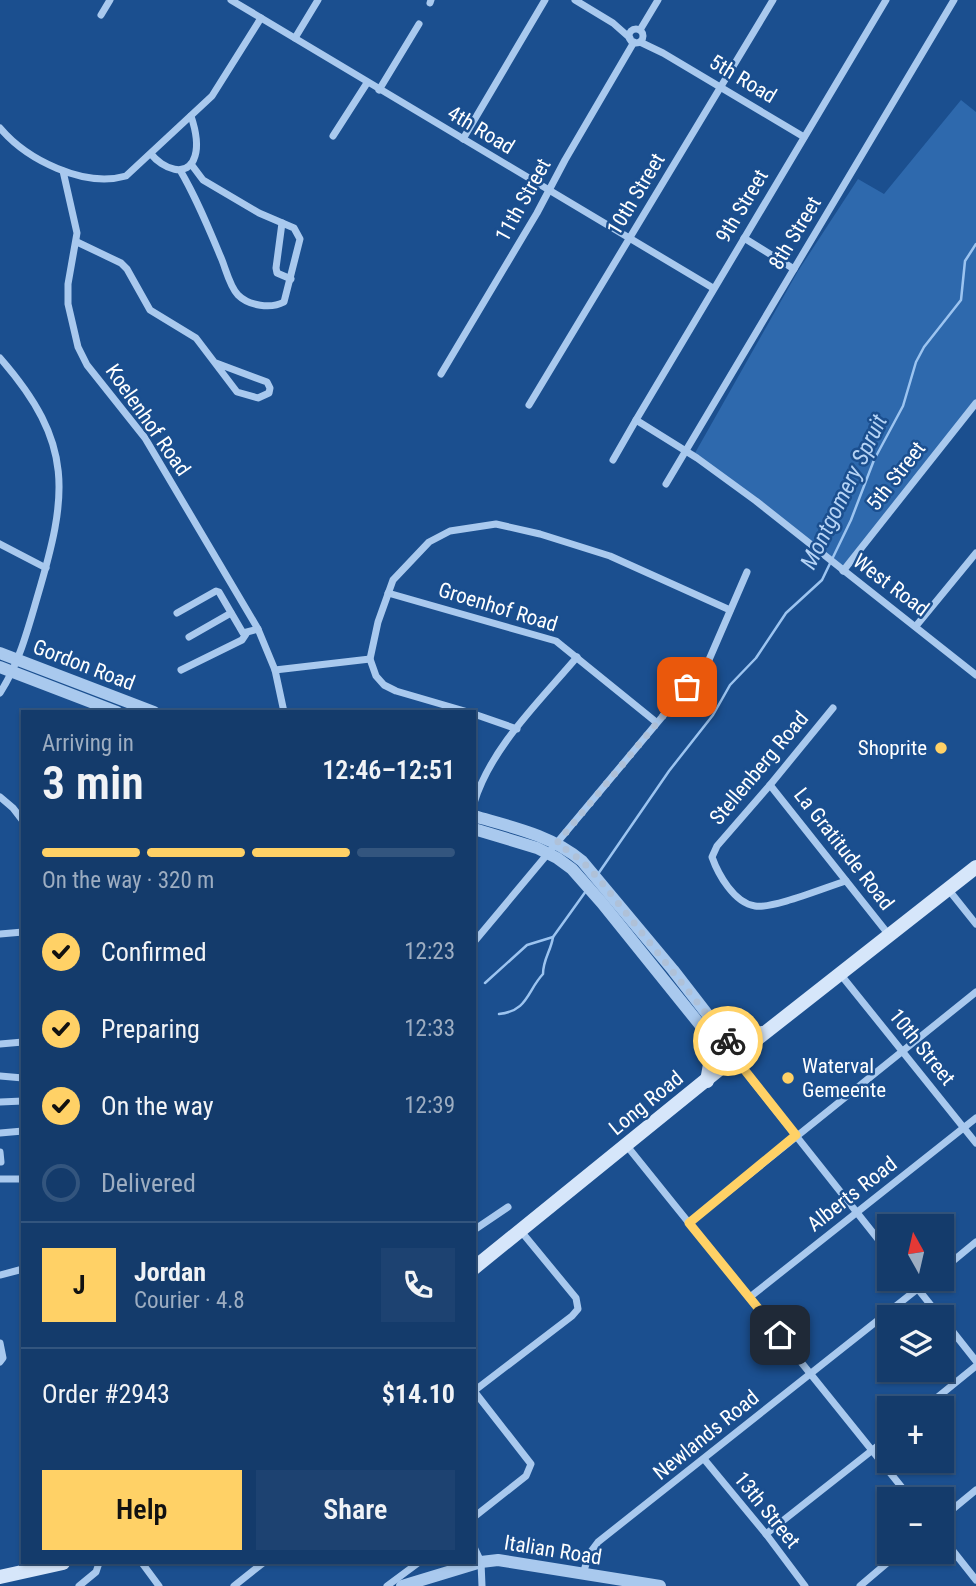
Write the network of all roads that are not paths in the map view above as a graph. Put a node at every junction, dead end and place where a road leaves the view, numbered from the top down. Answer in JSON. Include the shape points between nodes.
{"nodes":[{"id":1,"x":110,"y":0,"type":"edge"},
{"id":2,"x":231,"y":0,"type":"edge"},
{"id":3,"x":318,"y":0,"type":"edge"},
{"id":4,"x":545,"y":0,"type":"edge"},
{"id":5,"x":575,"y":0,"type":"edge"},
{"id":6,"x":658,"y":0,"type":"edge"},
{"id":7,"x":773,"y":0,"type":"edge"},
{"id":8,"x":886,"y":0,"type":"edge"},
{"id":9,"x":954,"y":0,"type":"edge"},
{"id":10,"x":101,"y":15,"type":"dead end"},
{"id":11,"x":261,"y":18,"type":"junction"},
{"id":12,"x":419,"y":24,"type":"dead end"},
{"id":13,"x":637,"y":36,"type":"junction"},
{"id":14,"x":295,"y":38,"type":"junction"},
{"id":15,"x":367,"y":83,"type":"junction"},
{"id":16,"x":722,"y":87,"type":"junction"},
{"id":17,"x":379,"y":90,"type":"junction"},
{"id":18,"x":191,"y":116,"type":"junction"},
{"id":19,"x":0,"y":128,"type":"edge"},
{"id":20,"x":334,"y":136,"type":"dead end"},
{"id":21,"x":804,"y":136,"type":"junction"},
{"id":22,"x":463,"y":139,"type":"junction"},
{"id":23,"x":151,"y":154,"type":"junction"},
{"id":24,"x":191,"y":164,"type":"junction"},
{"id":25,"x":180,"y":170,"type":"junction"},
{"id":26,"x":63,"y":171,"type":"junction"},
{"id":27,"x":548,"y":190,"type":"junction"},
{"id":28,"x":282,"y":223,"type":"junction"},
{"id":29,"x":630,"y":238,"type":"junction"},
{"id":30,"x":744,"y":238,"type":"junction"},
{"id":31,"x":76,"y":242,"type":"junction"},
{"id":32,"x":794,"y":269,"type":"junction"},
{"id":33,"x":291,"y":279,"type":"junction"},
{"id":34,"x":713,"y":288,"type":"junction"},
{"id":35,"x":0,"y":358,"type":"edge"},
{"id":36,"x":216,"y":363,"type":"junction"},
{"id":37,"x":441,"y":373,"type":"dead end"},
{"id":38,"x":976,"y":403,"type":"edge"},
{"id":39,"x":529,"y":405,"type":"dead end"},
{"id":40,"x":636,"y":420,"type":"junction"},
{"id":41,"x":685,"y":451,"type":"junction"},
{"id":42,"x":613,"y":460,"type":"dead end"},
{"id":43,"x":666,"y":484,"type":"dead end"},
{"id":44,"x":0,"y":544,"type":"edge"},
{"id":45,"x":976,"y":553,"type":"edge"},
{"id":46,"x":46,"y":568,"type":"junction"},
{"id":47,"x":843,"y":570,"type":"junction"},
{"id":48,"x":747,"y":572,"type":"dead end"},
{"id":49,"x":388,"y":593,"type":"junction"},
{"id":50,"x":730,"y":610,"type":"junction"},
{"id":51,"x":177,"y":613,"type":"dead end"},
{"id":52,"x":231,"y":613,"type":"junction"},
{"id":53,"x":916,"y":626,"type":"junction"},
{"id":54,"x":258,"y":629,"type":"junction"},
{"id":55,"x":246,"y":634,"type":"junction"},
{"id":56,"x":189,"y":637,"type":"dead end"},
{"id":57,"x":0,"y":653,"type":"edge"},
{"id":58,"x":577,"y":656,"type":"junction"},
{"id":59,"x":370,"y":659,"type":"junction"},
{"id":60,"x":16,"y":666,"type":"junction"},
{"id":61,"x":0,"y":667,"type":"edge"},
{"id":62,"x":181,"y":670,"type":"dead end"},
{"id":63,"x":275,"y":670,"type":"junction"},
{"id":64,"x":976,"y":675,"type":"edge"},
{"id":65,"x":0,"y":693,"type":"edge"},
{"id":66,"x":832,"y":708,"type":"dead end"},
{"id":67,"x":113,"y":710,"type":"edge"},
{"id":68,"x":147,"y":710,"type":"edge"},
{"id":69,"x":285,"y":710,"type":"edge"},
{"id":70,"x":461,"y":710,"type":"edge"},
{"id":71,"x":476,"y":715,"type":"edge"},
{"id":72,"x":656,"y":722,"type":"junction"},
{"id":73,"x":517,"y":729,"type":"junction"},
{"id":74,"x":771,"y":785,"type":"junction"},
{"id":75,"x":0,"y":797,"type":"edge"},
{"id":76,"x":476,"y":798,"type":"edge"},
{"id":77,"x":476,"y":817,"type":"edge"},
{"id":78,"x":21,"y":818,"type":"edge"},
{"id":79,"x":476,"y":829,"type":"edge"},
{"id":80,"x":553,"y":848,"type":"junction"},
{"id":81,"x":976,"y":867,"type":"edge"},
{"id":82,"x":846,"y":881,"type":"junction"},
{"id":83,"x":948,"y":889,"type":"junction"},
{"id":84,"x":976,"y":924,"type":"edge"},
{"id":85,"x":21,"y":932,"type":"edge"},
{"id":86,"x":0,"y":934,"type":"edge"},
{"id":87,"x":890,"y":936,"type":"junction"},
{"id":88,"x":476,"y":939,"type":"edge"},
{"id":89,"x":841,"y":975,"type":"junction"},
{"id":90,"x":976,"y":992,"type":"edge"},
{"id":91,"x":769,"y":1031,"type":"junction"},
{"id":92,"x":714,"y":1032,"type":"junction"},
{"id":93,"x":21,"y":1042,"type":"edge"},
{"id":94,"x":0,"y":1044,"type":"edge"},
{"id":95,"x":902,"y":1050,"type":"junction"},
{"id":96,"x":737,"y":1061,"type":"junction"},
{"id":97,"x":0,"y":1076,"type":"edge"},
{"id":98,"x":21,"y":1077,"type":"edge"},
{"id":99,"x":707,"y":1081,"type":"junction"},
{"id":100,"x":21,"y":1101,"type":"edge"},
{"id":101,"x":0,"y":1102,"type":"edge"},
{"id":102,"x":976,"y":1118,"type":"edge"},
{"id":103,"x":964,"y":1128,"type":"junction"},
{"id":104,"x":21,"y":1131,"type":"edge"},
{"id":105,"x":0,"y":1133,"type":"edge"},
{"id":106,"x":796,"y":1135,"type":"junction"},
{"id":107,"x":976,"y":1143,"type":"edge"},
{"id":108,"x":627,"y":1146,"type":"junction"},
{"id":109,"x":0,"y":1152,"type":"edge"},
{"id":110,"x":1,"y":1162,"type":"edge"},
{"id":111,"x":0,"y":1179,"type":"edge"},
{"id":112,"x":21,"y":1179,"type":"edge"},
{"id":113,"x":508,"y":1207,"type":"dead end"},
{"id":114,"x":857,"y":1213,"type":"junction"},
{"id":115,"x":689,"y":1223,"type":"junction"},
{"id":116,"x":476,"y":1229,"type":"edge"},
{"id":117,"x":520,"y":1230,"type":"junction"},
{"id":118,"x":877,"y":1238,"type":"edge"},
{"id":119,"x":976,"y":1242,"type":"edge"},
{"id":120,"x":954,"y":1260,"type":"edge"},
{"id":121,"x":476,"y":1266,"type":"edge"},
{"id":122,"x":21,"y":1270,"type":"edge"},
{"id":123,"x":0,"y":1275,"type":"edge"},
{"id":124,"x":914,"y":1292,"type":"edge"},
{"id":125,"x":750,"y":1297,"type":"junction"},
{"id":126,"x":954,"y":1335,"type":"edge"},
{"id":127,"x":0,"y":1343,"type":"edge"},
{"id":128,"x":0,"y":1362,"type":"edge"},
{"id":129,"x":976,"y":1364,"type":"edge"},
{"id":130,"x":811,"y":1373,"type":"junction"},
{"id":131,"x":476,"y":1389,"type":"edge"},
{"id":132,"x":476,"y":1393,"type":"edge"},
{"id":133,"x":938,"y":1396,"type":"edge"},
{"id":134,"x":877,"y":1446,"type":"edge"},
{"id":135,"x":872,"y":1450,"type":"junction"},
{"id":136,"x":704,"y":1460,"type":"junction"},
{"id":137,"x":902,"y":1487,"type":"edge"},
{"id":138,"x":976,"y":1490,"type":"edge"},
{"id":139,"x":954,"y":1508,"type":"edge"},
{"id":140,"x":476,"y":1515,"type":"edge"},
{"id":141,"x":766,"y":1534,"type":"junction"},
{"id":142,"x":476,"y":1551,"type":"edge"},
{"id":143,"x":954,"y":1552,"type":"edge"},
{"id":144,"x":481,"y":1562,"type":"junction"},
{"id":145,"x":58,"y":1564,"type":"edge"},
{"id":146,"x":99,"y":1564,"type":"edge"},
{"id":147,"x":143,"y":1564,"type":"edge"},
{"id":148,"x":262,"y":1564,"type":"edge"},
{"id":149,"x":417,"y":1564,"type":"edge"},
{"id":150,"x":474,"y":1564,"type":"edge"},
{"id":151,"x":476,"y":1564,"type":"edge"},
{"id":152,"x":886,"y":1564,"type":"edge"},
{"id":153,"x":583,"y":1574,"type":"junction"},
{"id":154,"x":0,"y":1577,"type":"edge"},
{"id":155,"x":976,"y":1580,"type":"edge"},
{"id":156,"x":803,"y":1585,"type":"edge"},
{"id":157,"x":79,"y":1586,"type":"edge"},
{"id":158,"x":159,"y":1586,"type":"edge"},
{"id":159,"x":234,"y":1586,"type":"edge"},
{"id":160,"x":387,"y":1586,"type":"edge"},
{"id":161,"x":402,"y":1586,"type":"edge"},
{"id":162,"x":482,"y":1586,"type":"edge"},
{"id":163,"x":660,"y":1586,"type":"edge"},
{"id":164,"x":860,"y":1586,"type":"edge"}],
"edges":[{"from":1,"to":10,"type":"street"},
{"from":2,"to":11,"type":"street","name":"4th Road"},
{"from":3,"to":14,"type":"street"},
{"from":4,"to":22,"type":"street"},
{"from":5,"to":13,"type":"street","name":"5th Road"},
{"from":6,"to":13,"type":"street","name":"11th Street"},
{"from":7,"to":16,"type":"street","name":"10th Street"},
{"from":8,"to":21,"type":"street","name":"9th Street"},
{"from":9,"to":32,"type":"street","name":"8th Street"},
{"from":11,"to":14,"type":"street","name":"4th Road"},
{"from":11,"to":18,"type":"street","via":[[212,96]]},
{"from":12,"to":17,"type":"street"},
{"from":13,"to":16,"type":"street","name":"5th Road"},
{"from":13,"to":27,"type":"street","name":"11th Street"},
{"from":14,"to":15,"type":"street","name":"4th Road"},
{"from":15,"to":17,"type":"street","name":"4th Road"},
{"from":15,"to":20,"type":"street"},
{"from":16,"to":21,"type":"street","name":"5th Road"},
{"from":16,"to":29,"type":"street","name":"10th Street"},
{"from":17,"to":22,"type":"street","name":"4th Road"},
{"from":18,"to":23,"type":"street"},
{"from":18,"to":24,"type":"street","via":[[197,142]]},
{"from":19,"to":26,"type":"street","via":[[26,153]]},
{"from":21,"to":30,"type":"street","name":"9th Street"},
{"from":22,"to":27,"type":"street","name":"4th Road"},
{"from":23,"to":25,"type":"street","via":[[161,165]]},
{"from":23,"to":26,"type":"street","via":[[118,178]]},
{"from":24,"to":25,"type":"street"},
{"from":24,"to":28,"type":"street","via":[[203,180]]},
{"from":25,"to":33,"type":"street","via":[[237,294],[254,303],[278,305],[284,302]]},
{"from":26,"to":31,"type":"street","name":"Koelenhof Road"},
{"from":27,"to":29,"type":"street","name":"4th Road"},
{"from":27,"to":37,"type":"street","name":"11th Street"},
{"from":28,"to":33,"type":"street","via":[[276,268]]},
{"from":28,"to":33,"type":"street","via":[[294,228],[300,239]]},
{"from":29,"to":34,"type":"street","name":"4th Road"},
{"from":29,"to":39,"type":"street","name":"10th Street"},
{"from":30,"to":32,"type":"street"},
{"from":30,"to":34,"type":"street","name":"9th Street"},
{"from":31,"to":36,"type":"street","via":[[121,263],[150,310],[190,333]]},
{"from":31,"to":54,"type":"street","name":"Koelenhof Road","via":[[68,284],[78,347],[145,438]]},
{"from":32,"to":41,"type":"street","name":"8th Street"},
{"from":34,"to":40,"type":"street","name":"9th Street"},
{"from":35,"to":46,"type":"street","via":[[30,395],[51,433],[57,455],[58,519]]},
{"from":36,"to":36,"type":"street","via":[[264,380],[269,393],[258,398],[237,392]]},
{"from":38,"to":47,"type":"street","name":"5th Street"},
{"from":40,"to":41,"type":"street","name":"West Road"},
{"from":40,"to":42,"type":"street","name":"9th Street"},
{"from":41,"to":43,"type":"street","name":"8th Street"},
{"from":41,"to":47,"type":"street","name":"West Road"},
{"from":44,"to":46,"type":"street"},
{"from":45,"to":53,"type":"street"},
{"from":46,"to":60,"type":"street"},
{"from":47,"to":53,"type":"street","name":"West Road"},
{"from":48,"to":50,"type":"street"},
{"from":49,"to":50,"type":"street","via":[[398,572],[438,536],[496,524],[610,556]]},
{"from":49,"to":58,"type":"street","name":"Groenhof Road","via":[[549,639]]},
{"from":49,"to":59,"type":"street"},
{"from":50,"to":72,"type":"street","via":[[708,662]]},
{"from":51,"to":52,"type":"street","via":[[216,591]]},
{"from":52,"to":55,"type":"street"},
{"from":52,"to":56,"type":"street"},
{"from":53,"to":64,"type":"street","name":"West Road"},
{"from":54,"to":55,"type":"street"},
{"from":54,"to":63,"type":"street","name":"Koelenhof Road"},
{"from":55,"to":62,"type":"street"},
{"from":57,"to":60,"type":"street","name":"Gordon Road"},
{"from":58,"to":72,"type":"street","name":"Groenhof Road"},
{"from":58,"to":73,"type":"street"},
{"from":59,"to":63,"type":"street"},
{"from":59,"to":70,"type":"street","via":[[384,685]]},
{"from":60,"to":61,"type":"street","name":"Gordon Road"},
{"from":60,"to":65,"type":"street"},
{"from":60,"to":67,"type":"street","name":"Gordon Road"},
{"from":60,"to":68,"type":"street","name":"Gordon Road"},
{"from":63,"to":69,"type":"street","name":"Koelenhof Road"},
{"from":66,"to":74,"type":"street","name":"Stellenberg Road"},
{"from":71,"to":73,"type":"street"},
{"from":72,"to":80,"type":"street"},
{"from":73,"to":76,"type":"street","via":[[487,768]]},
{"from":74,"to":82,"type":"street","name":"La Gratitude Road"},
{"from":74,"to":82,"type":"street","name":"Stellenberg Road","via":[[713,851],[721,877],[739,897],[755,906]]},
{"from":75,"to":78,"type":"street"},
{"from":77,"to":80,"type":"street"},
{"from":79,"to":80,"type":"street"},
{"from":80,"to":88,"type":"street"},
{"from":80,"to":92,"type":"street","via":[[592,882],[673,970]]},
{"from":81,"to":83,"type":"main road","name":"Long Road"},
{"from":82,"to":87,"type":"street","name":"La Gratitude Road"},
{"from":83,"to":84,"type":"street"},
{"from":83,"to":87,"type":"main road","name":"Long Road"},
{"from":85,"to":86,"type":"street"},
{"from":87,"to":89,"type":"main road","name":"Long Road"},
{"from":89,"to":91,"type":"main road","name":"Long Road"},
{"from":89,"to":95,"type":"street","name":"10th Street"},
{"from":90,"to":95,"type":"street"},
{"from":91,"to":92,"type":"main road","via":[[738,1036]]},
{"from":91,"to":96,"type":"main road","name":"Long Road"},
{"from":92,"to":96,"type":"street"},
{"from":92,"to":99,"type":"main road"},
{"from":93,"to":94,"type":"street"},
{"from":95,"to":103,"type":"street","name":"10th Street"},
{"from":95,"to":106,"type":"street"},
{"from":96,"to":99,"type":"main road","name":"Long Road"},
{"from":96,"to":106,"type":"street"},
{"from":97,"to":98,"type":"street"},
{"from":99,"to":108,"type":"main road","name":"Long Road"},
{"from":100,"to":101,"type":"street"},
{"from":102,"to":103,"type":"street","name":"Alberts Road"},
{"from":103,"to":107,"type":"street","name":"10th Street"},
{"from":103,"to":114,"type":"street","name":"Alberts Road"},
{"from":104,"to":105,"type":"street"},
{"from":106,"to":114,"type":"street"},
{"from":106,"to":115,"type":"street"},
{"from":108,"to":115,"type":"street"},
{"from":108,"to":117,"type":"main road","name":"Long Road"},
{"from":109,"to":110,"type":"street"},
{"from":111,"to":112,"type":"street"},
{"from":113,"to":116,"type":"street"},
{"from":114,"to":118,"type":"street"},
{"from":114,"to":125,"type":"street","name":"Alberts Road"},
{"from":115,"to":125,"type":"street"},
{"from":117,"to":121,"type":"main road","name":"Long Road"},
{"from":117,"to":131,"type":"street","via":[[576,1298],[578,1309]]},
{"from":119,"to":120,"type":"street"},
{"from":122,"to":123,"type":"street"},
{"from":124,"to":130,"type":"street","name":"Newlands Road"},
{"from":125,"to":130,"type":"street"},
{"from":126,"to":129,"type":"street"},
{"from":127,"to":128,"type":"street"},
{"from":129,"to":133,"type":"street"},
{"from":130,"to":135,"type":"street"},
{"from":130,"to":136,"type":"street","name":"Newlands Road"},
{"from":132,"to":140,"type":"street","via":[[530,1460],[531,1468]]},
{"from":134,"to":135,"type":"street"},
{"from":135,"to":137,"type":"street"},
{"from":135,"to":141,"type":"street"},
{"from":136,"to":141,"type":"street","name":"13th Street"},
{"from":136,"to":153,"type":"street","name":"Newlands Road","via":[[598,1542]]},
{"from":138,"to":139,"type":"street"},
{"from":141,"to":156,"type":"street","name":"13th Street"},
{"from":142,"to":144,"type":"street"},
{"from":143,"to":155,"type":"street"},
{"from":144,"to":151,"type":"street","name":"Italian Road"},
{"from":144,"to":153,"type":"street","name":"Italian Road","via":[[498,1560]]},
{"from":144,"to":162,"type":"street"},
{"from":145,"to":154,"type":"main road"},
{"from":146,"to":157,"type":"street"},
{"from":147,"to":158,"type":"street"},
{"from":148,"to":159,"type":"street"},
{"from":149,"to":160,"type":"street"},
{"from":150,"to":161,"type":"street","name":"Italian Road"},
{"from":152,"to":164,"type":"street"},
{"from":153,"to":163,"type":"street","name":"Italian Road"}]}
